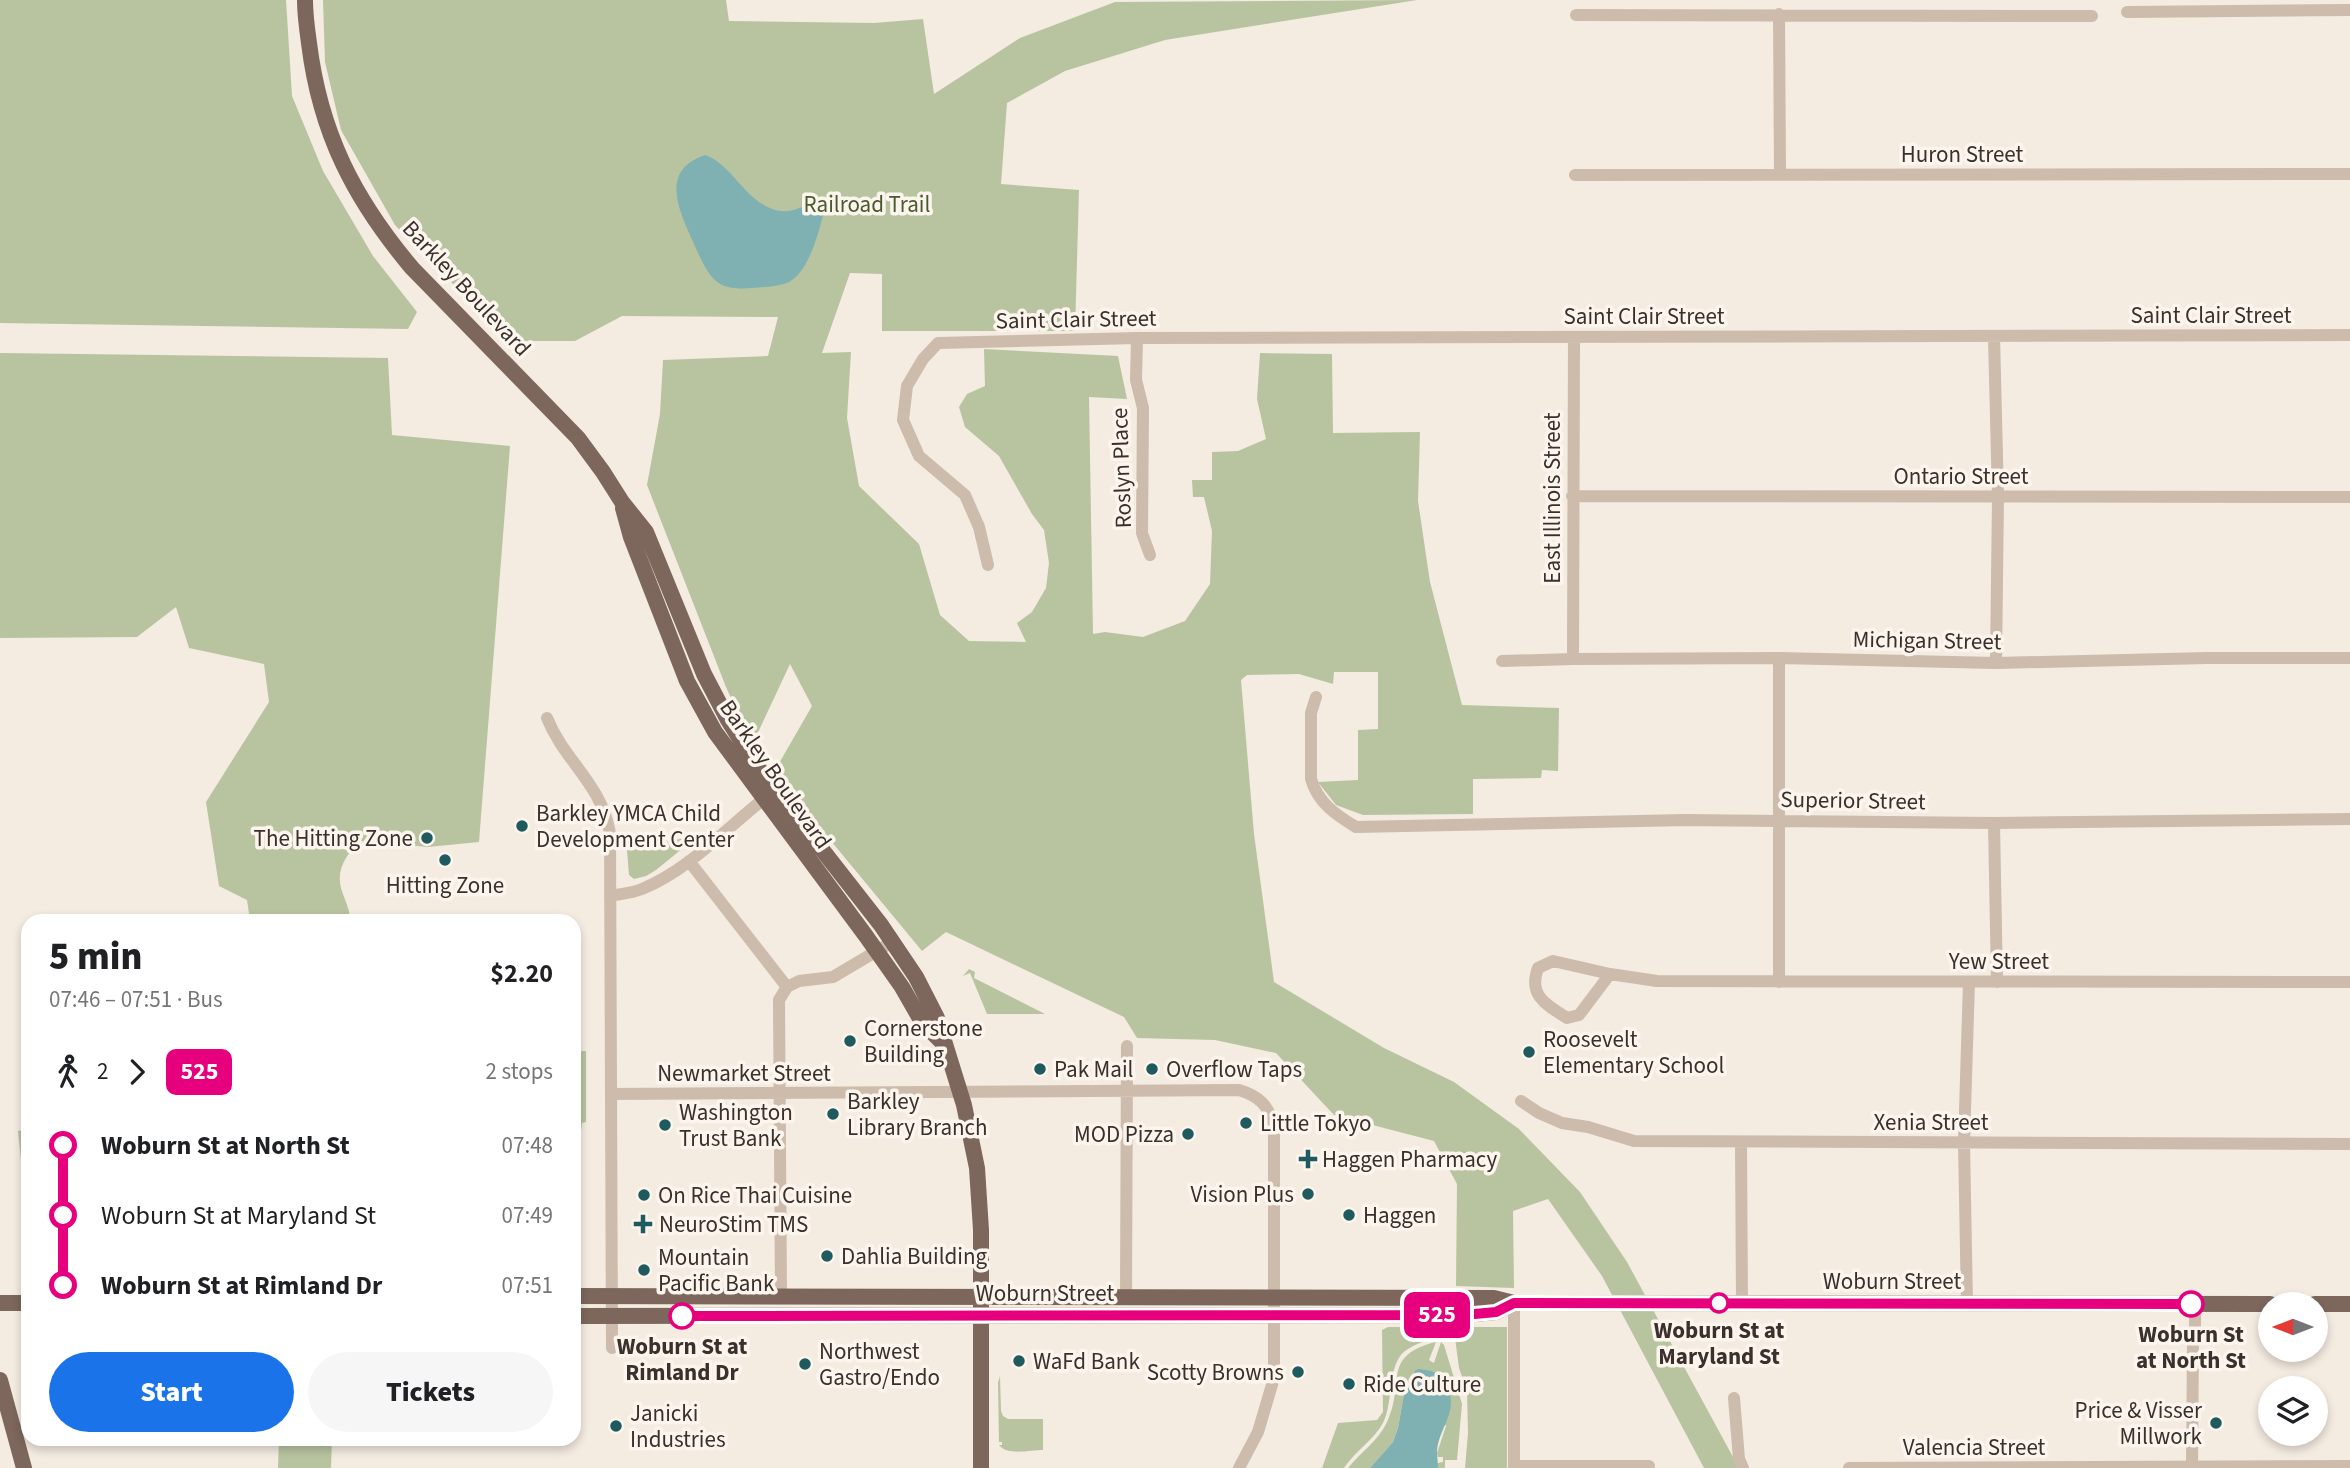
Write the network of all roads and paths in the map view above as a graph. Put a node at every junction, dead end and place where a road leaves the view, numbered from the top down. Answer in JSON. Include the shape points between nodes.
{"nodes":[{"id":1,"x":305,"y":0,"type":"edge"},
{"id":2,"x":2202,"y":5,"type":"edge"},
{"id":3,"x":2350,"y":10,"type":"edge"},
{"id":4,"x":2127,"y":12,"type":"dead end"},
{"id":5,"x":1779,"y":14,"type":"junction"},
{"id":6,"x":1576,"y":15,"type":"dead end"},
{"id":7,"x":2092,"y":16,"type":"dead end"},
{"id":8,"x":1780,"y":174,"type":"junction"},
{"id":9,"x":2350,"y":174,"type":"edge"},
{"id":10,"x":1575,"y":175,"type":"dead end"},
{"id":11,"x":2350,"y":335,"type":"edge"},
{"id":12,"x":1994,"y":336,"type":"junction"},
{"id":13,"x":1574,"y":337,"type":"junction"},
{"id":14,"x":1137,"y":338,"type":"junction"},
{"id":15,"x":1572,"y":496,"type":"junction"},
{"id":16,"x":1998,"y":497,"type":"junction"},
{"id":17,"x":2350,"y":497,"type":"edge"},
{"id":18,"x":1150,"y":555,"type":"dead end"},
{"id":19,"x":988,"y":565,"type":"dead end"},
{"id":20,"x":1779,"y":658,"type":"junction"},
{"id":21,"x":2350,"y":658,"type":"edge"},
{"id":22,"x":1573,"y":659,"type":"junction"},
{"id":23,"x":1502,"y":662,"type":"dead end"},
{"id":24,"x":1996,"y":663,"type":"junction"},
{"id":25,"x":1316,"y":696,"type":"dead end"},
{"id":26,"x":547,"y":718,"type":"dead end"},
{"id":27,"x":770,"y":795,"type":"junction"},
{"id":28,"x":2350,"y":819,"type":"edge"},
{"id":29,"x":1779,"y":820,"type":"junction"},
{"id":30,"x":1994,"y":822,"type":"junction"},
{"id":31,"x":689,"y":861,"type":"junction"},
{"id":32,"x":610,"y":896,"type":"junction"},
{"id":33,"x":892,"y":942,"type":"junction"},
{"id":34,"x":877,"y":952,"type":"junction"},
{"id":35,"x":1610,"y":974,"type":"junction"},
{"id":36,"x":1779,"y":982,"type":"junction"},
{"id":37,"x":1969,"y":982,"type":"junction"},
{"id":38,"x":1997,"y":982,"type":"junction"},
{"id":39,"x":2350,"y":982,"type":"edge"},
{"id":40,"x":787,"y":986,"type":"junction"},
{"id":41,"x":943,"y":1043,"type":"junction"},
{"id":42,"x":1127,"y":1046,"type":"dead end"},
{"id":43,"x":1127,"y":1091,"type":"junction"},
{"id":44,"x":960,"y":1092,"type":"junction"},
{"id":45,"x":780,"y":1093,"type":"junction"},
{"id":46,"x":611,"y":1094,"type":"junction"},
{"id":47,"x":1521,"y":1101,"type":"dead end"},
{"id":48,"x":1741,"y":1142,"type":"junction"},
{"id":49,"x":1964,"y":1143,"type":"junction"},
{"id":50,"x":2350,"y":1144,"type":"edge"},
{"id":51,"x":581,"y":1296,"type":"edge"},
{"id":52,"x":611,"y":1296,"type":"junction"},
{"id":53,"x":781,"y":1296,"type":"junction"},
{"id":54,"x":981,"y":1297,"type":"junction"},
{"id":55,"x":1126,"y":1297,"type":"junction"},
{"id":56,"x":1274,"y":1297,"type":"junction"},
{"id":57,"x":0,"y":1303,"type":"edge"},
{"id":58,"x":21,"y":1303,"type":"edge"},
{"id":59,"x":1514,"y":1303,"type":"junction"},
{"id":60,"x":1742,"y":1303,"type":"junction"},
{"id":61,"x":1967,"y":1304,"type":"junction"},
{"id":62,"x":2195,"y":1304,"type":"junction"},
{"id":63,"x":2258,"y":1304,"type":"edge"},
{"id":64,"x":2328,"y":1305,"type":"edge"},
{"id":65,"x":2346,"y":1307,"type":"edge"},
{"id":66,"x":1274,"y":1315,"type":"junction"},
{"id":67,"x":581,"y":1316,"type":"edge"},
{"id":68,"x":611,"y":1316,"type":"junction"},
{"id":69,"x":981,"y":1316,"type":"junction"},
{"id":70,"x":612,"y":1348,"type":"dead end"},
{"id":71,"x":0,"y":1380,"type":"edge"},
{"id":72,"x":1734,"y":1398,"type":"dead end"},
{"id":73,"x":1649,"y":1466,"type":"dead end"},
{"id":74,"x":2350,"y":1466,"type":"edge"},
{"id":75,"x":1514,"y":1467,"type":"edge"},
{"id":76,"x":2192,"y":1467,"type":"edge"},
{"id":77,"x":24,"y":1468,"type":"edge"},
{"id":78,"x":981,"y":1468,"type":"edge"},
{"id":79,"x":1240,"y":1468,"type":"edge"},
{"id":80,"x":1743,"y":1468,"type":"edge"},
{"id":81,"x":1849,"y":1468,"type":"edge"}],
"edges":[{"from":1,"to":27,"type":"main road","name":"Barkley Boulevard","via":[[313,81],[330,137],[354,189],[412,268],[578,439],[603,472],[622,502],[687,681],[715,732]]},
{"from":2,"to":3,"type":"street"},
{"from":2,"to":4,"type":"street"},
{"from":5,"to":6,"type":"street"},
{"from":5,"to":7,"type":"street"},
{"from":5,"to":8,"type":"street"},
{"from":8,"to":9,"type":"street","name":"Huron Street"},
{"from":8,"to":10,"type":"street","name":"Huron Street"},
{"from":11,"to":12,"type":"street","name":"Saint Clair Street"},
{"from":12,"to":13,"type":"street","name":"Saint Clair Street"},
{"from":12,"to":16,"type":"street"},
{"from":13,"to":14,"type":"street","name":"Saint Clair Street"},
{"from":13,"to":15,"type":"street","name":"East Illinois Street"},
{"from":14,"to":18,"type":"street","name":"Roslyn Place","via":[[1136,380],[1143,408],[1142,533]]},
{"from":14,"to":19,"type":"street","name":"Saint Clair Street","via":[[938,343],[923,359],[907,386],[903,420],[919,456],[965,495]]},
{"from":15,"to":16,"type":"street","name":"Ontario Street"},
{"from":15,"to":22,"type":"street","name":"East Illinois Street"},
{"from":16,"to":17,"type":"street","name":"Ontario Street"},
{"from":16,"to":24,"type":"street"},
{"from":20,"to":22,"type":"street","name":"Michigan Street"},
{"from":20,"to":24,"type":"street","name":"Michigan Street"},
{"from":20,"to":29,"type":"street"},
{"from":21,"to":24,"type":"street","name":"Michigan Street"},
{"from":22,"to":23,"type":"street","name":"Michigan Street"},
{"from":25,"to":29,"type":"street","name":"Superior Street","via":[[1311,713],[1314,790],[1334,814],[1356,827]]},
{"from":26,"to":32,"type":"street","via":[[607,816]]},
{"from":27,"to":31,"type":"street"},
{"from":27,"to":33,"type":"main road","name":"Barkley Boulevard"},
{"from":27,"to":34,"type":"main road","name":"Barkley Boulevard"},
{"from":28,"to":30,"type":"street","name":"Superior Street"},
{"from":29,"to":30,"type":"street","name":"Superior Street"},
{"from":29,"to":36,"type":"street"},
{"from":30,"to":38,"type":"street"},
{"from":31,"to":32,"type":"street","via":[[646,887]]},
{"from":31,"to":40,"type":"street"},
{"from":32,"to":46,"type":"street"},
{"from":33,"to":34,"type":"street"},
{"from":33,"to":41,"type":"main road","name":"Barkley Boulevard","via":[[937,1018]]},
{"from":34,"to":40,"type":"street","via":[[833,977]]},
{"from":34,"to":41,"type":"main road","name":"Barkley Boulevard","via":[[922,1022]]},
{"from":35,"to":35,"type":"street","via":[[1553,961],[1538,968],[1533,982],[1535,991],[1567,1018],[1579,1015]]},
{"from":35,"to":36,"type":"street","name":"Yew Street","via":[[1648,980]]},
{"from":36,"to":37,"type":"street","name":"Yew Street"},
{"from":37,"to":38,"type":"street","name":"Yew Street"},
{"from":37,"to":49,"type":"street"},
{"from":38,"to":39,"type":"street","name":"Yew Street"},
{"from":40,"to":45,"type":"street","via":[[779,1000]]},
{"from":41,"to":44,"type":"main road","name":"Barkley Boulevard"},
{"from":42,"to":43,"type":"street"},
{"from":43,"to":44,"type":"street","name":"Newmarket Street"},
{"from":43,"to":55,"type":"street"},
{"from":43,"to":56,"type":"street","name":"Newmarket Street","via":[[1239,1090],[1263,1102],[1274,1125]]},
{"from":44,"to":45,"type":"street","name":"Newmarket Street"},
{"from":44,"to":54,"type":"main road","name":"Barkley Boulevard","via":[[977,1168]]},
{"from":45,"to":46,"type":"street","name":"Newmarket Street"},
{"from":45,"to":53,"type":"street"},
{"from":46,"to":52,"type":"street"},
{"from":47,"to":48,"type":"street","name":"Xenia Street","via":[[1562,1123],[1634,1141]]},
{"from":48,"to":49,"type":"street","name":"Xenia Street"},
{"from":48,"to":60,"type":"street"},
{"from":49,"to":50,"type":"street","name":"Xenia Street"},
{"from":49,"to":61,"type":"street"},
{"from":51,"to":52,"type":"main road","name":"Woburn Street"},
{"from":52,"to":53,"type":"main road","name":"Woburn Street"},
{"from":52,"to":68,"type":"street"},
{"from":53,"to":54,"type":"main road","name":"Woburn Street"},
{"from":54,"to":55,"type":"main road","name":"Woburn Street"},
{"from":54,"to":69,"type":"main road","name":"Barkley Boulevard"},
{"from":55,"to":56,"type":"main road","name":"Woburn Street"},
{"from":56,"to":59,"type":"main road","name":"Woburn Street","via":[[1494,1298]]},
{"from":56,"to":66,"type":"street","name":"Newmarket Street"},
{"from":57,"to":58,"type":"main road"},
{"from":59,"to":60,"type":"main road","name":"Woburn Street"},
{"from":59,"to":66,"type":"main road","name":"Woburn Street","via":[[1496,1312],[1464,1315]]},
{"from":59,"to":75,"type":"street"},
{"from":60,"to":61,"type":"main road","name":"Woburn Street"},
{"from":61,"to":62,"type":"main road","name":"Woburn Street"},
{"from":62,"to":63,"type":"main road","name":"Woburn Street"},
{"from":62,"to":76,"type":"street"},
{"from":64,"to":65,"type":"main road"},
{"from":66,"to":69,"type":"main road","name":"Woburn Street"},
{"from":66,"to":79,"type":"street","name":"Newmarket Street","via":[[1272,1389]]},
{"from":67,"to":68,"type":"main road","name":"Woburn Street"},
{"from":68,"to":69,"type":"main road","name":"Woburn Street"},
{"from":68,"to":70,"type":"street"},
{"from":69,"to":78,"type":"main road","name":"Barkley Boulevard"},
{"from":71,"to":77,"type":"main road"},
{"from":72,"to":80,"type":"street"},
{"from":73,"to":75,"type":"street"},
{"from":74,"to":76,"type":"street","name":"Valencia Street"},
{"from":76,"to":81,"type":"street","name":"Valencia Street"}]}
